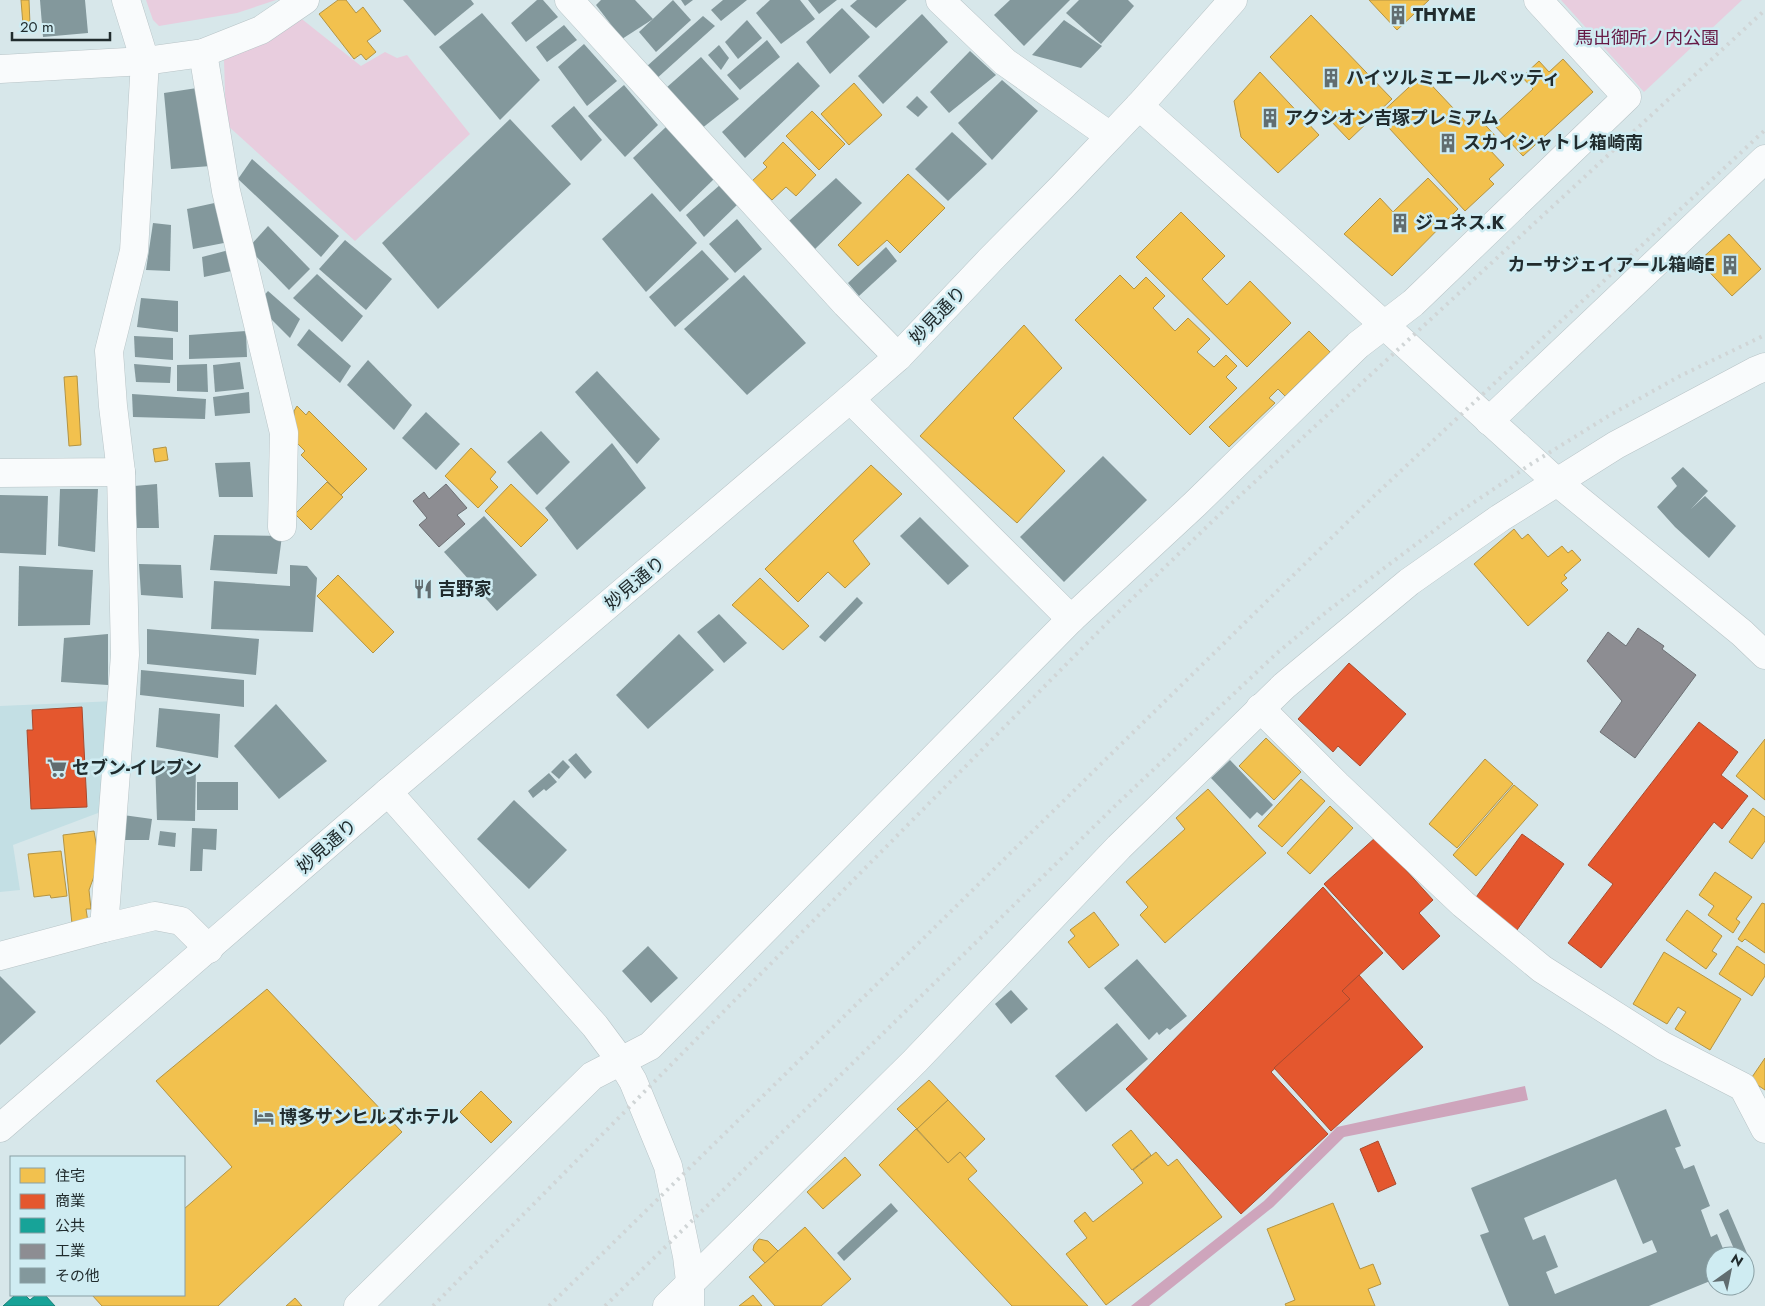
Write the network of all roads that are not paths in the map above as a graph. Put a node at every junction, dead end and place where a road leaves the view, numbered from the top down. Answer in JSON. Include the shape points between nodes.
{"nodes":[{"id":1,"x":126,"y":0,"type":"edge"},
{"id":2,"x":305,"y":0,"type":"edge"},
{"id":3,"x":569,"y":0,"type":"edge"},
{"id":4,"x":940,"y":0,"type":"edge"},
{"id":5,"x":1233,"y":0,"type":"edge"},
{"id":6,"x":1538,"y":0,"type":"edge"},
{"id":7,"x":203,"y":53,"type":"junction"},
{"id":8,"x":145,"y":60,"type":"junction"},
{"id":9,"x":0,"y":69,"type":"edge"},
{"id":10,"x":1139,"y":106,"type":"junction"},
{"id":11,"x":1110,"y":136,"type":"junction"},
{"id":12,"x":1765,"y":159,"type":"edge"},
{"id":13,"x":1385,"y":326,"type":"junction"},
{"id":14,"x":898,"y":357,"type":"junction"},
{"id":15,"x":1765,"y":367,"type":"edge"},
{"id":16,"x":850,"y":399,"type":"junction"},
{"id":17,"x":1489,"y":421,"type":"junction"},
{"id":18,"x":121,"y":472,"type":"junction"},
{"id":19,"x":0,"y":473,"type":"edge"},
{"id":20,"x":1556,"y":482,"type":"junction"},
{"id":21,"x":282,"y":527,"type":"dead end"},
{"id":22,"x":1071,"y":619,"type":"junction"},
{"id":23,"x":1765,"y":655,"type":"edge"},
{"id":24,"x":1260,"y":708,"type":"junction"},
{"id":25,"x":388,"y":792,"type":"junction"},
{"id":26,"x":104,"y":928,"type":"junction"},
{"id":27,"x":209,"y":948,"type":"junction"},
{"id":28,"x":0,"y":956,"type":"edge"},
{"id":29,"x":621,"y":1061,"type":"junction"},
{"id":30,"x":0,"y":1128,"type":"edge"},
{"id":31,"x":1765,"y":1129,"type":"edge"},
{"id":32,"x":690,"y":1294,"type":"edge"},
{"id":33,"x":358,"y":1306,"type":"edge"},
{"id":34,"x":667,"y":1306,"type":"edge"}],
"edges":[{"from":1,"to":8,"type":"street"},
{"from":2,"to":7,"type":"street","via":[[261,30]]},
{"from":3,"to":14,"type":"street"},
{"from":4,"to":11,"type":"street","via":[[1005,62]]},
{"from":5,"to":10,"type":"street","name":"妙見通り"},
{"from":6,"to":13,"type":"street","via":[[1627,97],[1413,303]]},
{"from":7,"to":8,"type":"street"},
{"from":7,"to":21,"type":"street","via":[[226,191],[284,433]]},
{"from":8,"to":9,"type":"street"},
{"from":8,"to":18,"type":"street","via":[[134,251],[109,351]]},
{"from":10,"to":11,"type":"street","name":"妙見通り"},
{"from":10,"to":13,"type":"street"},
{"from":11,"to":14,"type":"street","name":"妙見通り"},
{"from":12,"to":17,"type":"street"},
{"from":13,"to":17,"type":"street"},
{"from":13,"to":22,"type":"street","via":[[1358,345]]},
{"from":14,"to":16,"type":"street","name":"妙見通り"},
{"from":15,"to":20,"type":"street","via":[[1616,444]]},
{"from":16,"to":22,"type":"street"},
{"from":16,"to":25,"type":"street","name":"妙見通り"},
{"from":17,"to":20,"type":"street"},
{"from":18,"to":19,"type":"street"},
{"from":18,"to":26,"type":"street","via":[[125,655]]},
{"from":20,"to":23,"type":"street","via":[[1742,632]]},
{"from":20,"to":24,"type":"street","via":[[1410,582]]},
{"from":22,"to":29,"type":"street","via":[[650,1046]]},
{"from":24,"to":31,"type":"street","via":[[1463,904],[1542,969],[1655,1041],[1743,1087]]},
{"from":24,"to":32,"type":"street","via":[[1119,847]]},
{"from":25,"to":27,"type":"street","name":"妙見通り"},
{"from":25,"to":29,"type":"street","via":[[595,1026]]},
{"from":26,"to":27,"type":"street","via":[[155,916],[181,921]]},
{"from":26,"to":28,"type":"street"},
{"from":27,"to":30,"type":"street","name":"妙見通り"},
{"from":29,"to":32,"type":"street","via":[[633,1081],[668,1166],[687,1256]]},
{"from":29,"to":33,"type":"street","via":[[592,1076]]},
{"from":32,"to":34,"type":"street"}]}
